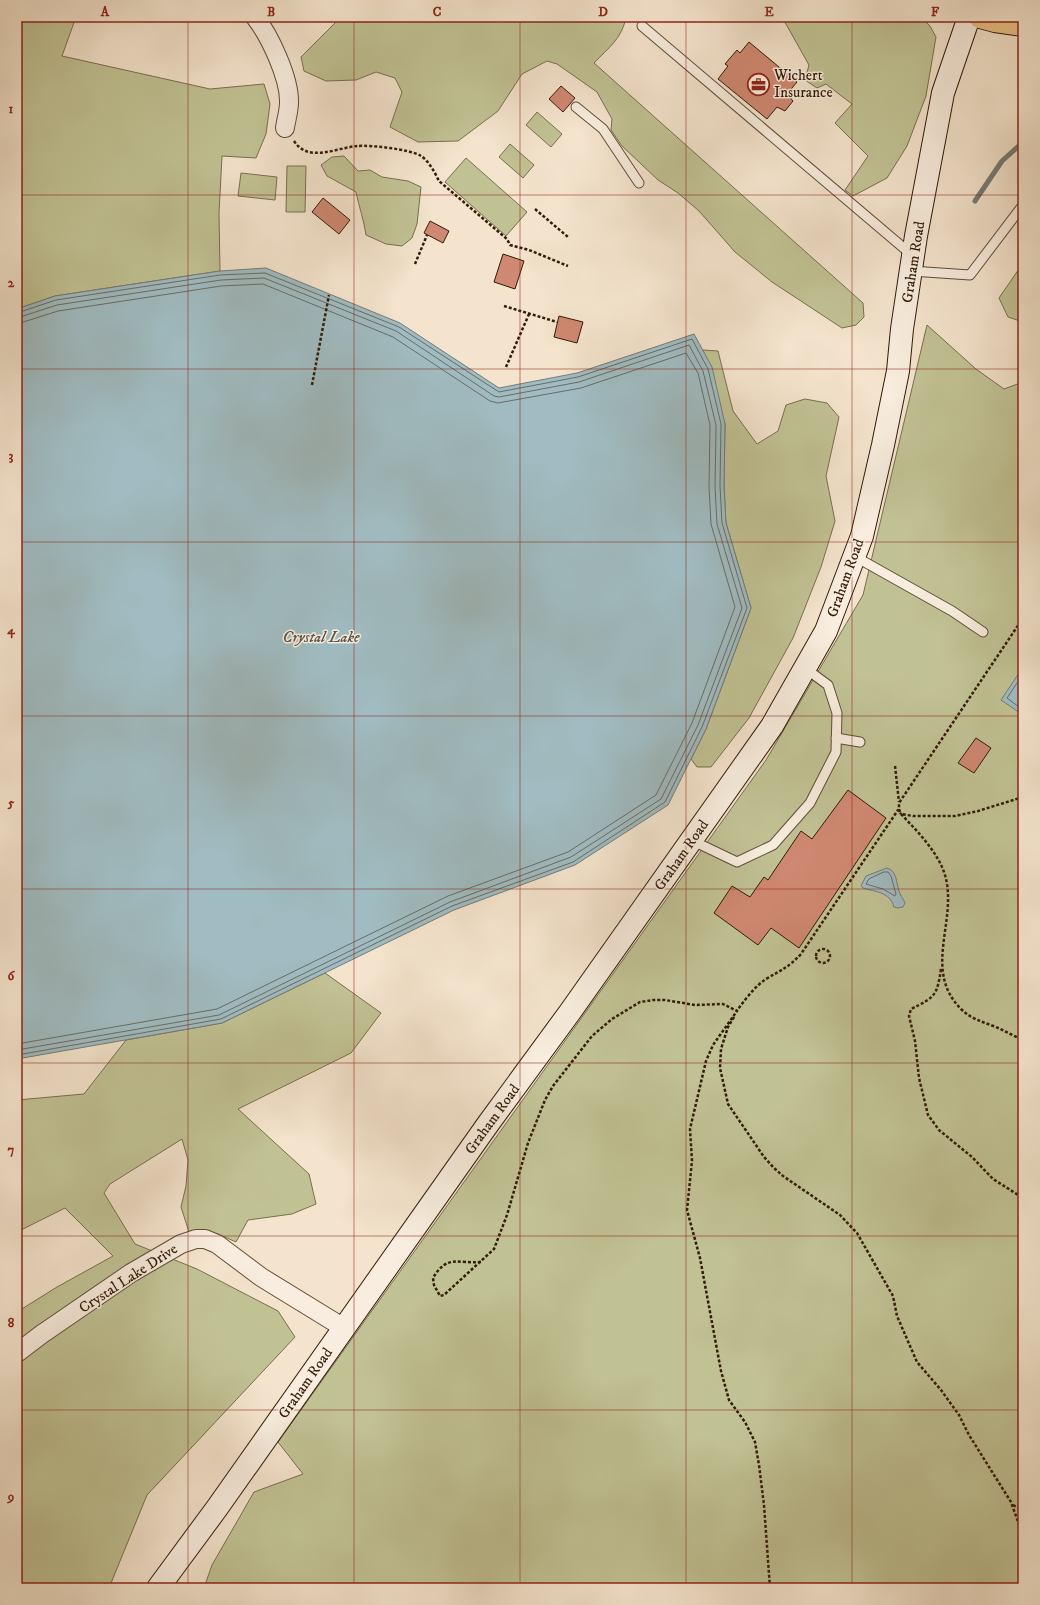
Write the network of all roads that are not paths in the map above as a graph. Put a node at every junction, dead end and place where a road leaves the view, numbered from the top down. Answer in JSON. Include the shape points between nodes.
{"nodes":[{"id":1,"x":255,"y":17,"type":"edge"},
{"id":2,"x":969,"y":17,"type":"edge"},
{"id":3,"x":980,"y":17,"type":"edge"},
{"id":4,"x":1023,"y":25,"type":"edge"},
{"id":5,"x":642,"y":26,"type":"dead end"},
{"id":6,"x":576,"y":106,"type":"dead end"},
{"id":7,"x":285,"y":128,"type":"road end"},
{"id":8,"x":639,"y":183,"type":"dead end"},
{"id":9,"x":1023,"y":205,"type":"edge"},
{"id":10,"x":912,"y":264,"type":"junction"},
{"id":11,"x":854,"y":556,"type":"junction"},
{"id":12,"x":983,"y":632,"type":"dead end"},
{"id":13,"x":805,"y":668,"type":"junction"},
{"id":14,"x":836,"y":738,"type":"junction"},
{"id":15,"x":860,"y":742,"type":"dead end"},
{"id":16,"x":691,"y":840,"type":"junction"},
{"id":17,"x":344,"y":1328,"type":"junction"},
{"id":18,"x":17,"y":1353,"type":"edge"},
{"id":19,"x":158,"y":1588,"type":"edge"}],
"edges":[{"from":1,"to":7,"type":"street","via":[[273,46],[286,81],[289,102]]},
{"from":2,"to":10,"type":"main road","name":"Graham Road","via":[[943,93]]},
{"from":3,"to":4,"type":"highway"},
{"from":5,"to":10,"type":"lane"},
{"from":6,"to":8,"type":"lane","via":[[603,129]]},
{"from":9,"to":10,"type":"lane","via":[[970,275]]},
{"from":10,"to":11,"type":"main road","name":"Graham Road","via":[[897,378],[863,528]]},
{"from":11,"to":12,"type":"lane","via":[[952,611]]},
{"from":11,"to":13,"type":"main road","name":"Graham Road","via":[[826,631]]},
{"from":13,"to":14,"type":"lane","via":[[828,685],[837,713]]},
{"from":13,"to":16,"type":"main road","name":"Graham Road","via":[[772,726]]},
{"from":14,"to":15,"type":"lane"},
{"from":14,"to":16,"type":"lane","via":[[836,752],[810,803],[773,845],[737,862]]},
{"from":16,"to":17,"type":"main road","name":"Graham Road"},
{"from":17,"to":18,"type":"street","name":"Crystal Lake Drive","via":[[261,1277],[217,1244],[205,1239],[196,1239],[181,1244],[131,1273]]},
{"from":17,"to":19,"type":"main road","name":"Graham Road","via":[[222,1502]]}]}
